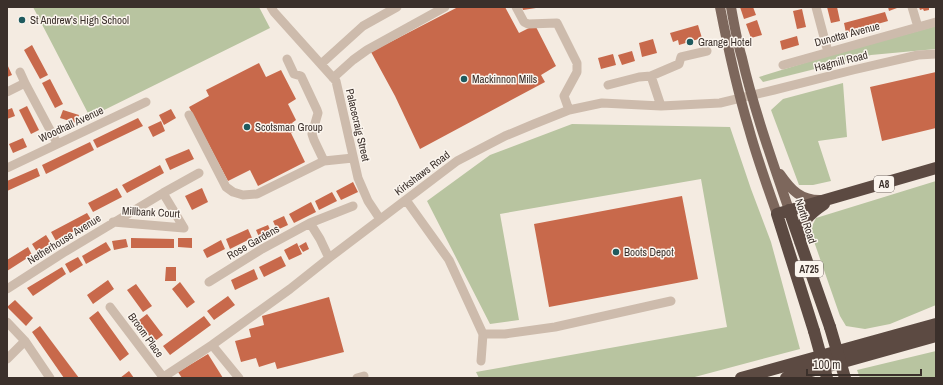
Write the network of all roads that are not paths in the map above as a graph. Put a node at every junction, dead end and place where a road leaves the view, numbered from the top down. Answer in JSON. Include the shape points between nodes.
{"nodes":[{"id":1,"x":271,"y":7,"type":"edge"},
{"id":2,"x":397,"y":7,"type":"edge"},
{"id":3,"x":445,"y":7,"type":"edge"},
{"id":4,"x":516,"y":7,"type":"edge"},
{"id":5,"x":720,"y":7,"type":"edge"},
{"id":6,"x":731,"y":7,"type":"edge"},
{"id":7,"x":816,"y":7,"type":"edge"},
{"id":8,"x":912,"y":7,"type":"edge"},
{"id":9,"x":936,"y":22,"type":"edge"},
{"id":10,"x":918,"y":27,"type":"junction"},
{"id":11,"x":707,"y":51,"type":"dead end"},
{"id":12,"x":828,"y":52,"type":"junction"},
{"id":13,"x":936,"y":54,"type":"edge"},
{"id":14,"x":287,"y":59,"type":"dead end"},
{"id":15,"x":321,"y":64,"type":"junction"},
{"id":16,"x":783,"y":65,"type":"dead end"},
{"id":17,"x":20,"y":72,"type":"dead end"},
{"id":18,"x":651,"y":76,"type":"junction"},
{"id":19,"x":333,"y":78,"type":"junction"},
{"id":20,"x":24,"y":83,"type":"junction"},
{"id":21,"x":608,"y":85,"type":"dead end"},
{"id":22,"x":7,"y":92,"type":"edge"},
{"id":23,"x":752,"y":95,"type":"junction"},
{"id":24,"x":740,"y":98,"type":"junction"},
{"id":25,"x":146,"y":102,"type":"dead end"},
{"id":26,"x":661,"y":106,"type":"junction"},
{"id":27,"x":569,"y":110,"type":"junction"},
{"id":28,"x":189,"y":115,"type":"dead end"},
{"id":29,"x":57,"y":143,"type":"junction"},
{"id":30,"x":353,"y":158,"type":"junction"},
{"id":31,"x":772,"y":160,"type":"junction"},
{"id":32,"x":324,"y":161,"type":"junction"},
{"id":33,"x":7,"y":168,"type":"edge"},
{"id":34,"x":936,"y":168,"type":"edge"},
{"id":35,"x":199,"y":173,"type":"dead end"},
{"id":36,"x":164,"y":193,"type":"junction"},
{"id":37,"x":832,"y":199,"type":"junction"},
{"id":38,"x":406,"y":200,"type":"junction"},
{"id":39,"x":353,"y":206,"type":"dead end"},
{"id":40,"x":789,"y":210,"type":"junction"},
{"id":41,"x":777,"y":214,"type":"junction"},
{"id":42,"x":380,"y":219,"type":"junction"},
{"id":43,"x":113,"y":222,"type":"junction"},
{"id":44,"x":310,"y":223,"type":"junction"},
{"id":45,"x":800,"y":243,"type":"junction"},
{"id":46,"x":329,"y":258,"type":"junction"},
{"id":47,"x":209,"y":282,"type":"dead end"},
{"id":48,"x":7,"y":289,"type":"edge"},
{"id":49,"x":671,"y":301,"type":"dead end"},
{"id":50,"x":110,"y":307,"type":"dead end"},
{"id":51,"x":936,"y":317,"type":"edge"},
{"id":52,"x":7,"y":322,"type":"edge"},
{"id":53,"x":936,"y":324,"type":"edge"},
{"id":54,"x":483,"y":334,"type":"junction"},
{"id":55,"x":936,"y":336,"type":"edge"},
{"id":56,"x":25,"y":341,"type":"junction"},
{"id":57,"x":212,"y":345,"type":"junction"},
{"id":58,"x":850,"y":349,"type":"junction"},
{"id":59,"x":7,"y":359,"type":"edge"},
{"id":60,"x":481,"y":361,"type":"dead end"},
{"id":61,"x":50,"y":378,"type":"edge"},
{"id":62,"x":162,"y":378,"type":"edge"},
{"id":63,"x":238,"y":378,"type":"edge"},
{"id":64,"x":741,"y":378,"type":"edge"},
{"id":65,"x":786,"y":378,"type":"edge"},
{"id":66,"x":827,"y":378,"type":"edge"},
{"id":67,"x":845,"y":378,"type":"edge"}],
"edges":[{"from":1,"to":15,"type":"street","name":"Palacecraig Street"},
{"from":2,"to":15,"type":"street","via":[[363,26]]},
{"from":3,"to":19,"type":"street","via":[[367,50]]},
{"from":4,"to":27,"type":"street","via":[[524,22],[528,24],[557,22],[577,63],[577,72],[564,96]]},
{"from":5,"to":24,"type":"main road","number":"A725"},
{"from":6,"to":23,"type":"main road","number":"A725"},
{"from":7,"to":12,"type":"street"},
{"from":8,"to":10,"type":"street"},
{"from":9,"to":10,"type":"street","name":"Dunottar Avenue"},
{"from":10,"to":12,"type":"street","name":"Dunottar Avenue"},
{"from":11,"to":18,"type":"street","via":[[681,57],[679,64]]},
{"from":12,"to":16,"type":"street","name":"Dunottar Avenue"},
{"from":13,"to":23,"type":"street","name":"Hagmill Road","via":[[918,55]]},
{"from":14,"to":32,"type":"street","via":[[294,74],[301,76],[317,110],[312,134]]},
{"from":15,"to":19,"type":"street","name":"Palacecraig Street"},
{"from":17,"to":20,"type":"street"},
{"from":18,"to":21,"type":"street"},
{"from":18,"to":26,"type":"street"},
{"from":19,"to":30,"type":"street","name":"Palacecraig Street","via":[[336,81]]},
{"from":20,"to":22,"type":"street"},
{"from":20,"to":29,"type":"street"},
{"from":23,"to":24,"type":"street","name":"Hagmill Road"},
{"from":23,"to":31,"type":"main road","name":"North Road","number":"A725"},
{"from":24,"to":26,"type":"street","name":"Kirkshaws Road","via":[[720,103]]},
{"from":24,"to":41,"type":"main road","number":"A725"},
{"from":25,"to":29,"type":"street","name":"Woodhall Avenue"},
{"from":26,"to":27,"type":"street","name":"Kirkshaws Road","via":[[602,103]]},
{"from":27,"to":38,"type":"street","name":"Kirkshaws Road","via":[[505,136],[457,161]]},
{"from":28,"to":32,"type":"street","via":[[226,187],[233,192],[243,195],[257,194]]},
{"from":29,"to":33,"type":"street","name":"Woodhall Avenue"},
{"from":30,"to":32,"type":"street"},
{"from":30,"to":42,"type":"street","name":"Palacecraig Street","via":[[360,184]]},
{"from":31,"to":37,"type":"main road","number":"A725","via":[[786,183],[798,194],[813,200]]},
{"from":31,"to":40,"type":"main road","name":"North Road","number":"A725"},
{"from":34,"to":37,"type":"highway","number":"A8"},
{"from":35,"to":36,"type":"street","name":"Millbank Court"},
{"from":36,"to":43,"type":"street","name":"Millbank Court"},
{"from":36,"to":43,"type":"street","name":"Millbank Court","via":[[184,228]]},
{"from":37,"to":40,"type":"highway","number":"A8"},
{"from":37,"to":45,"type":"highway","via":[[807,218],[802,227]]},
{"from":38,"to":42,"type":"street","name":"Kirkshaws Road"},
{"from":38,"to":54,"type":"street","via":[[449,260]]},
{"from":39,"to":44,"type":"street","name":"Rose Gardens"},
{"from":40,"to":41,"type":"highway","number":"A8"},
{"from":40,"to":45,"type":"highway","name":"North Road","number":"A725"},
{"from":41,"to":66,"type":"highway","number":"A725","bridge":true},
{"from":42,"to":46,"type":"street","name":"Kirkshaws Road"},
{"from":43,"to":48,"type":"street","name":"Netherhouse Avenue"},
{"from":44,"to":46,"type":"street"},
{"from":44,"to":47,"type":"street","name":"Rose Gardens"},
{"from":45,"to":67,"type":"highway","name":"North Road","number":"A725","bridge":true},
{"from":46,"to":57,"type":"street","name":"Kirkshaws Road"},
{"from":49,"to":54,"type":"street","via":[[556,327],[505,334]]},
{"from":50,"to":62,"type":"street","name":"Broom Place"},
{"from":51,"to":58,"type":"highway"},
{"from":52,"to":56,"type":"street"},
{"from":53,"to":58,"type":"highway"},
{"from":54,"to":60,"type":"street"},
{"from":55,"to":65,"type":"highway"},
{"from":56,"to":59,"type":"street"},
{"from":56,"to":61,"type":"street"},
{"from":57,"to":62,"type":"street","name":"Kirkshaws Road"},
{"from":57,"to":63,"type":"street"},
{"from":58,"to":64,"type":"highway"}]}
